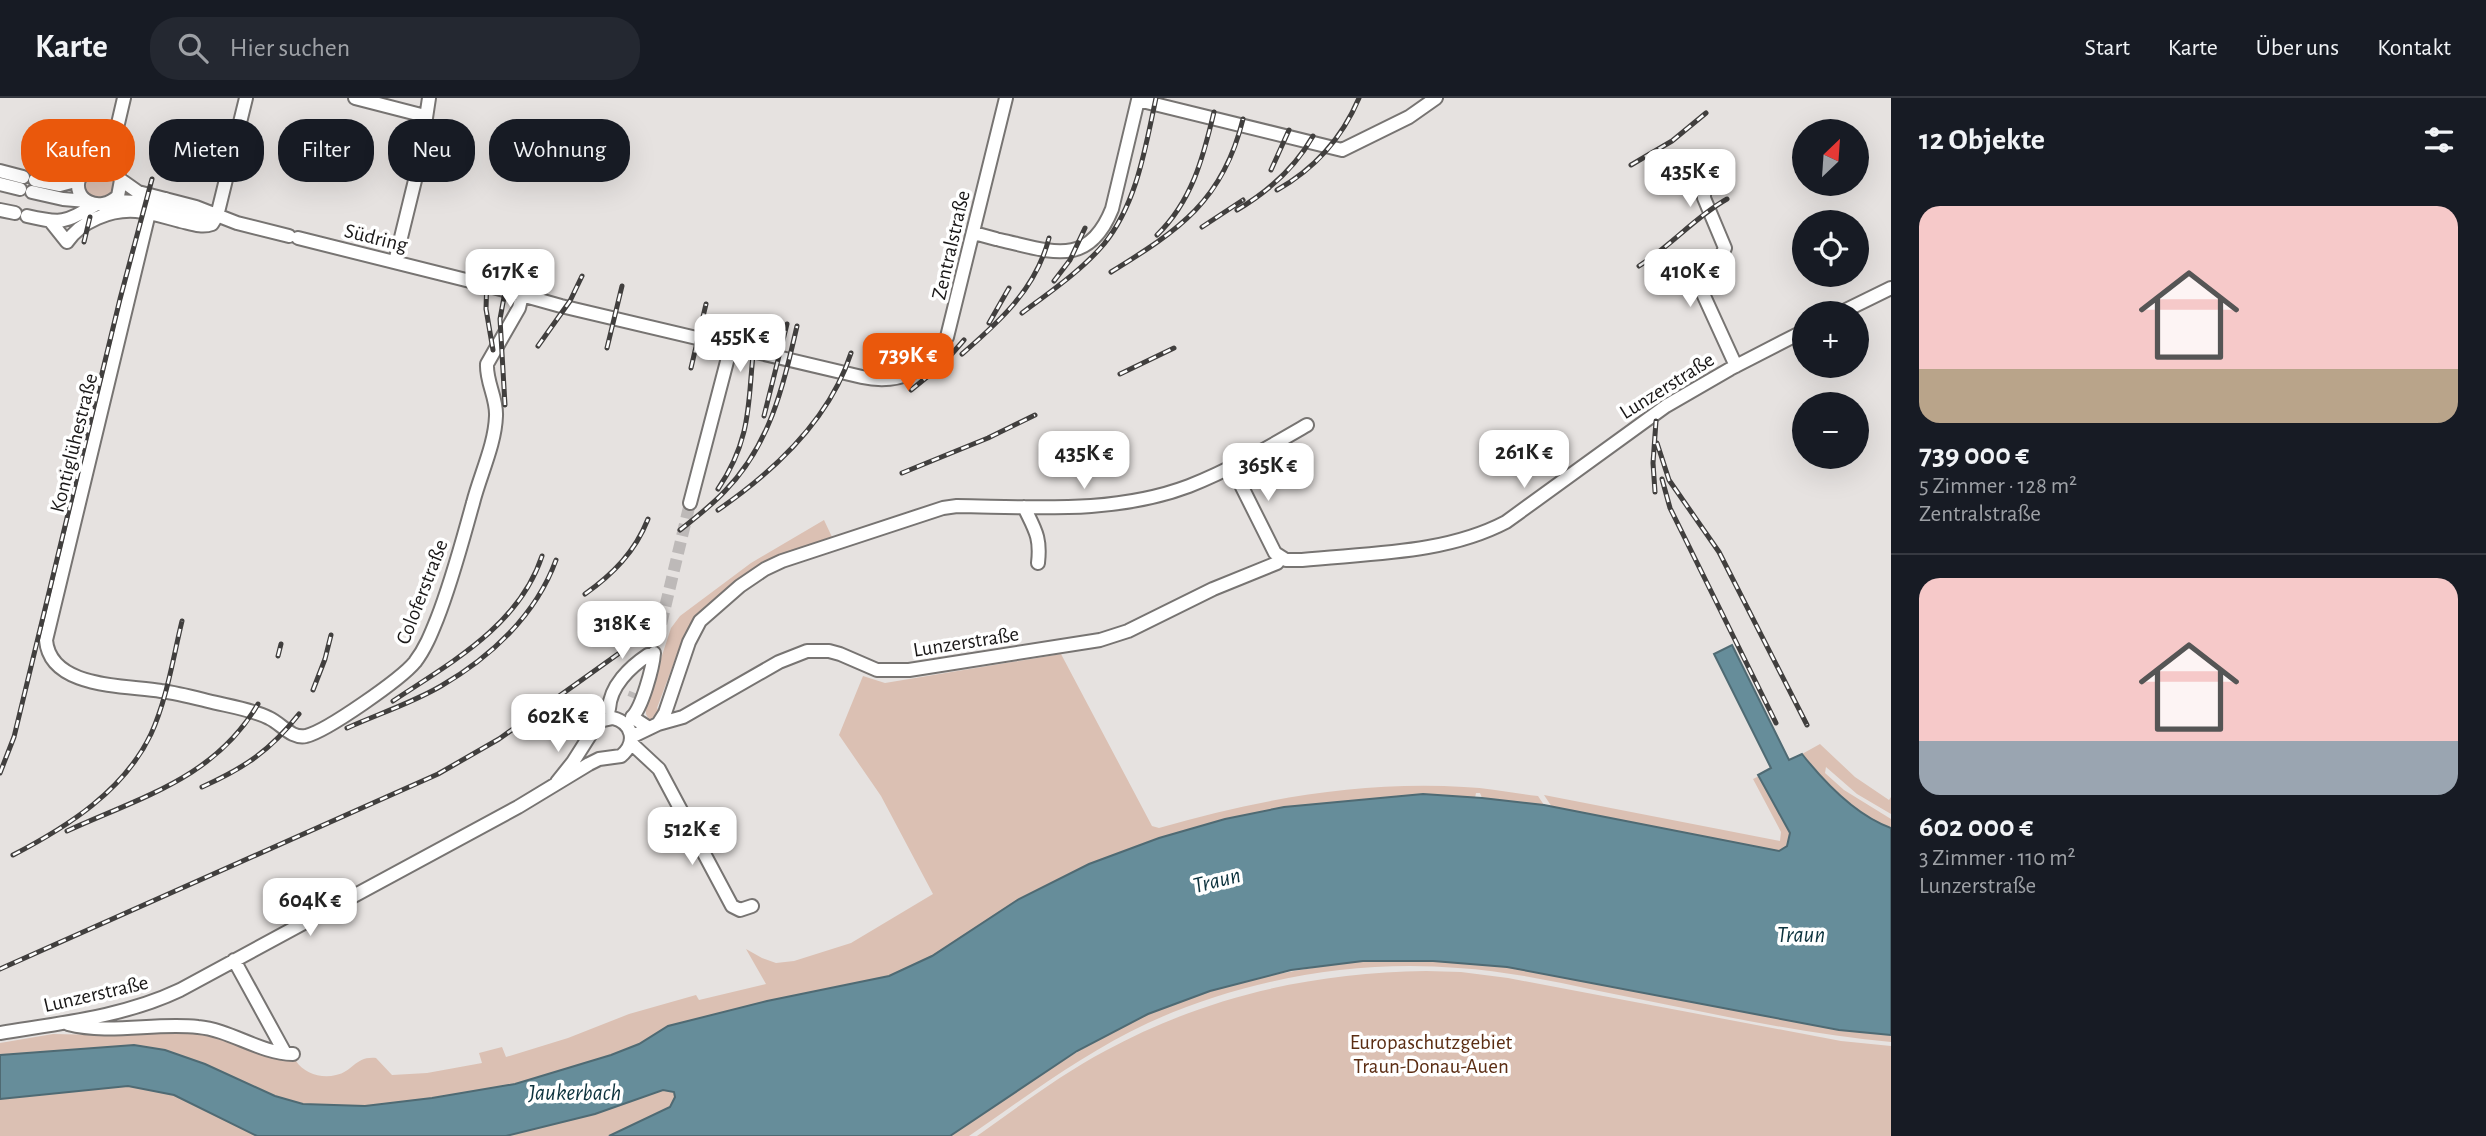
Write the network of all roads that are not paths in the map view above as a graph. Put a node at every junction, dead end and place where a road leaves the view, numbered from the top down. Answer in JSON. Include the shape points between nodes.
{"nodes":[{"id":1,"x":124,"y":98,"type":"edge"},
{"id":2,"x":246,"y":98,"type":"edge"},
{"id":3,"x":355,"y":98,"type":"edge"},
{"id":4,"x":429,"y":98,"type":"edge"},
{"id":5,"x":1006,"y":98,"type":"edge"},
{"id":6,"x":1436,"y":98,"type":"edge"},
{"id":7,"x":425,"y":116,"type":"junction"},
{"id":8,"x":119,"y":119,"type":"edge"},
{"id":9,"x":1704,"y":164,"type":"dead end"},
{"id":10,"x":0,"y":171,"type":"edge"},
{"id":11,"x":71,"y":182,"type":"edge"},
{"id":12,"x":79,"y":182,"type":"edge"},
{"id":13,"x":120,"y":182,"type":"edge"},
{"id":14,"x":127,"y":182,"type":"edge"},
{"id":15,"x":0,"y":184,"type":"edge"},
{"id":16,"x":28,"y":184,"type":"junction"},
{"id":17,"x":113,"y":201,"type":"junction"},
{"id":18,"x":157,"y":206,"type":"junction"},
{"id":19,"x":96,"y":207,"type":"junction"},
{"id":20,"x":0,"y":210,"type":"edge"},
{"id":21,"x":217,"y":216,"type":"junction"},
{"id":22,"x":51,"y":222,"type":"junction"},
{"id":23,"x":75,"y":224,"type":"junction"},
{"id":24,"x":974,"y":233,"type":"junction"},
{"id":25,"x":395,"y":262,"type":"junction"},
{"id":26,"x":1891,"y":289,"type":"edge"},
{"id":27,"x":522,"y":295,"type":"junction"},
{"id":28,"x":1866,"y":301,"type":"edge"},
{"id":29,"x":1792,"y":337,"type":"edge"},
{"id":30,"x":731,"y":346,"type":"junction"},
{"id":31,"x":1736,"y":366,"type":"junction"},
{"id":32,"x":1307,"y":425,"type":"dead end"},
{"id":33,"x":1232,"y":467,"type":"junction"},
{"id":34,"x":690,"y":503,"type":"tunnel mouth"},
{"id":35,"x":1024,"y":507,"type":"junction"},
{"id":36,"x":1281,"y":558,"type":"junction"},
{"id":37,"x":1038,"y":563,"type":"dead end"},
{"id":38,"x":651,"y":654,"type":"junction"},
{"id":39,"x":68,"y":675,"type":"joint"},
{"id":40,"x":628,"y":693,"type":"junction"},
{"id":41,"x":606,"y":714,"type":"junction"},
{"id":42,"x":591,"y":734,"type":"junction"},
{"id":43,"x":636,"y":734,"type":"junction"},
{"id":44,"x":607,"y":758,"type":"junction"},
{"id":45,"x":557,"y":782,"type":"junction"},
{"id":46,"x":752,"y":906,"type":"dead end"},
{"id":47,"x":234,"y":960,"type":"junction"},
{"id":48,"x":64,"y":1023,"type":"junction"},
{"id":49,"x":0,"y":1033,"type":"edge"}],
"edges":[{"from":1,"to":8,"type":"street"},
{"from":2,"to":21,"type":"street"},
{"from":3,"to":7,"type":"street"},
{"from":4,"to":7,"type":"street"},
{"from":5,"to":24,"type":"street","name":"Zentralstraße"},
{"from":6,"to":24,"type":"street","via":[[1409,117],[1342,150],[1138,100],[1112,209],[1088,245],[1068,253],[1054,252]]},
{"from":7,"to":25,"type":"street","via":[[419,164]]},
{"from":9,"to":31,"type":"street","via":[[1704,198],[1726,248],[1704,296]]},
{"from":10,"to":16,"type":"street"},
{"from":11,"to":16,"type":"street"},
{"from":12,"to":19,"type":"street","via":[[82,195]]},
{"from":13,"to":17,"type":"street","via":[[121,190]]},
{"from":14,"to":18,"type":"street","name":"Südring"},
{"from":15,"to":16,"type":"street"},
{"from":16,"to":19,"type":"street","via":[[63,200]]},
{"from":17,"to":18,"type":"street","name":"Südring"},
{"from":17,"to":19,"type":"street"},
{"from":18,"to":19,"type":"street","name":"Südring","via":[[135,211]]},
{"from":18,"to":21,"type":"street","name":"Südring"},
{"from":18,"to":21,"type":"street","name":"Südring","via":[[207,226]]},
{"from":18,"to":39,"type":"street","name":"Kontiglühestraße","via":[[46,640],[49,655]]},
{"from":19,"to":23,"type":"street","name":"Südring"},
{"from":20,"to":22,"type":"street"},
{"from":21,"to":25,"type":"street","name":"Südring"},
{"from":22,"to":23,"type":"street"},
{"from":22,"to":23,"type":"street","name":"Südring","via":[[67,242]]},
{"from":24,"to":30,"type":"street","name":"Zentralstraße","via":[[947,337],[935,356],[909,375],[868,379]]},
{"from":25,"to":27,"type":"street","name":"Südring"},
{"from":26,"to":28,"type":"street"},
{"from":27,"to":30,"type":"street","name":"Südring"},
{"from":27,"to":39,"type":"street","name":"Coloferstraße","via":[[487,364],[496,418],[461,554],[427,642],[403,674],[359,706],[299,737],[253,713],[173,692],[116,687]]},
{"from":29,"to":31,"type":"street","name":"Lunzerstraße"},
{"from":30,"to":34,"type":"street"},
{"from":31,"to":36,"type":"street","name":"Lunzerstraße","via":[[1650,417],[1526,510],[1488,532],[1446,545],[1302,560]]},
{"from":32,"to":33,"type":"street"},
{"from":33,"to":35,"type":"street","via":[[1188,486],[1133,501]]},
{"from":33,"to":36,"type":"street"},
{"from":35,"to":37,"type":"street","via":[[1038,535]]},
{"from":35,"to":43,"type":"street","via":[[957,506],[926,512],[765,569],[700,621],[665,713]]},
{"from":36,"to":43,"type":"street","name":"Lunzerstraße","via":[[1111,638],[888,672],[830,651],[807,652],[779,662],[682,717]]},
{"from":38,"to":40,"type":"street"},
{"from":38,"to":41,"type":"street","via":[[625,675]]},
{"from":38,"to":43,"type":"street","via":[[652,668]]},
{"from":40,"to":41,"type":"street"},
{"from":40,"to":43,"type":"street"},
{"from":41,"to":42,"type":"street","name":"Lunzerstraße"},
{"from":41,"to":43,"type":"street"},
{"from":42,"to":44,"type":"street","via":[[592,746]]},
{"from":42,"to":45,"type":"street","name":"Lunzerstraße"},
{"from":43,"to":44,"type":"street","name":"Lunzerstraße","via":[[616,757]]},
{"from":43,"to":46,"type":"street","via":[[732,906],[740,910]]},
{"from":44,"to":45,"type":"street","name":"Lunzerstraße"},
{"from":45,"to":47,"type":"street","name":"Lunzerstraße"},
{"from":47,"to":48,"type":"street","name":"Lunzerstraße","via":[[150,1004]]},
{"from":47,"to":48,"type":"street","via":[[289,1054],[200,1027],[92,1030]]},
{"from":48,"to":49,"type":"street","name":"Lunzerstraße"}]}
